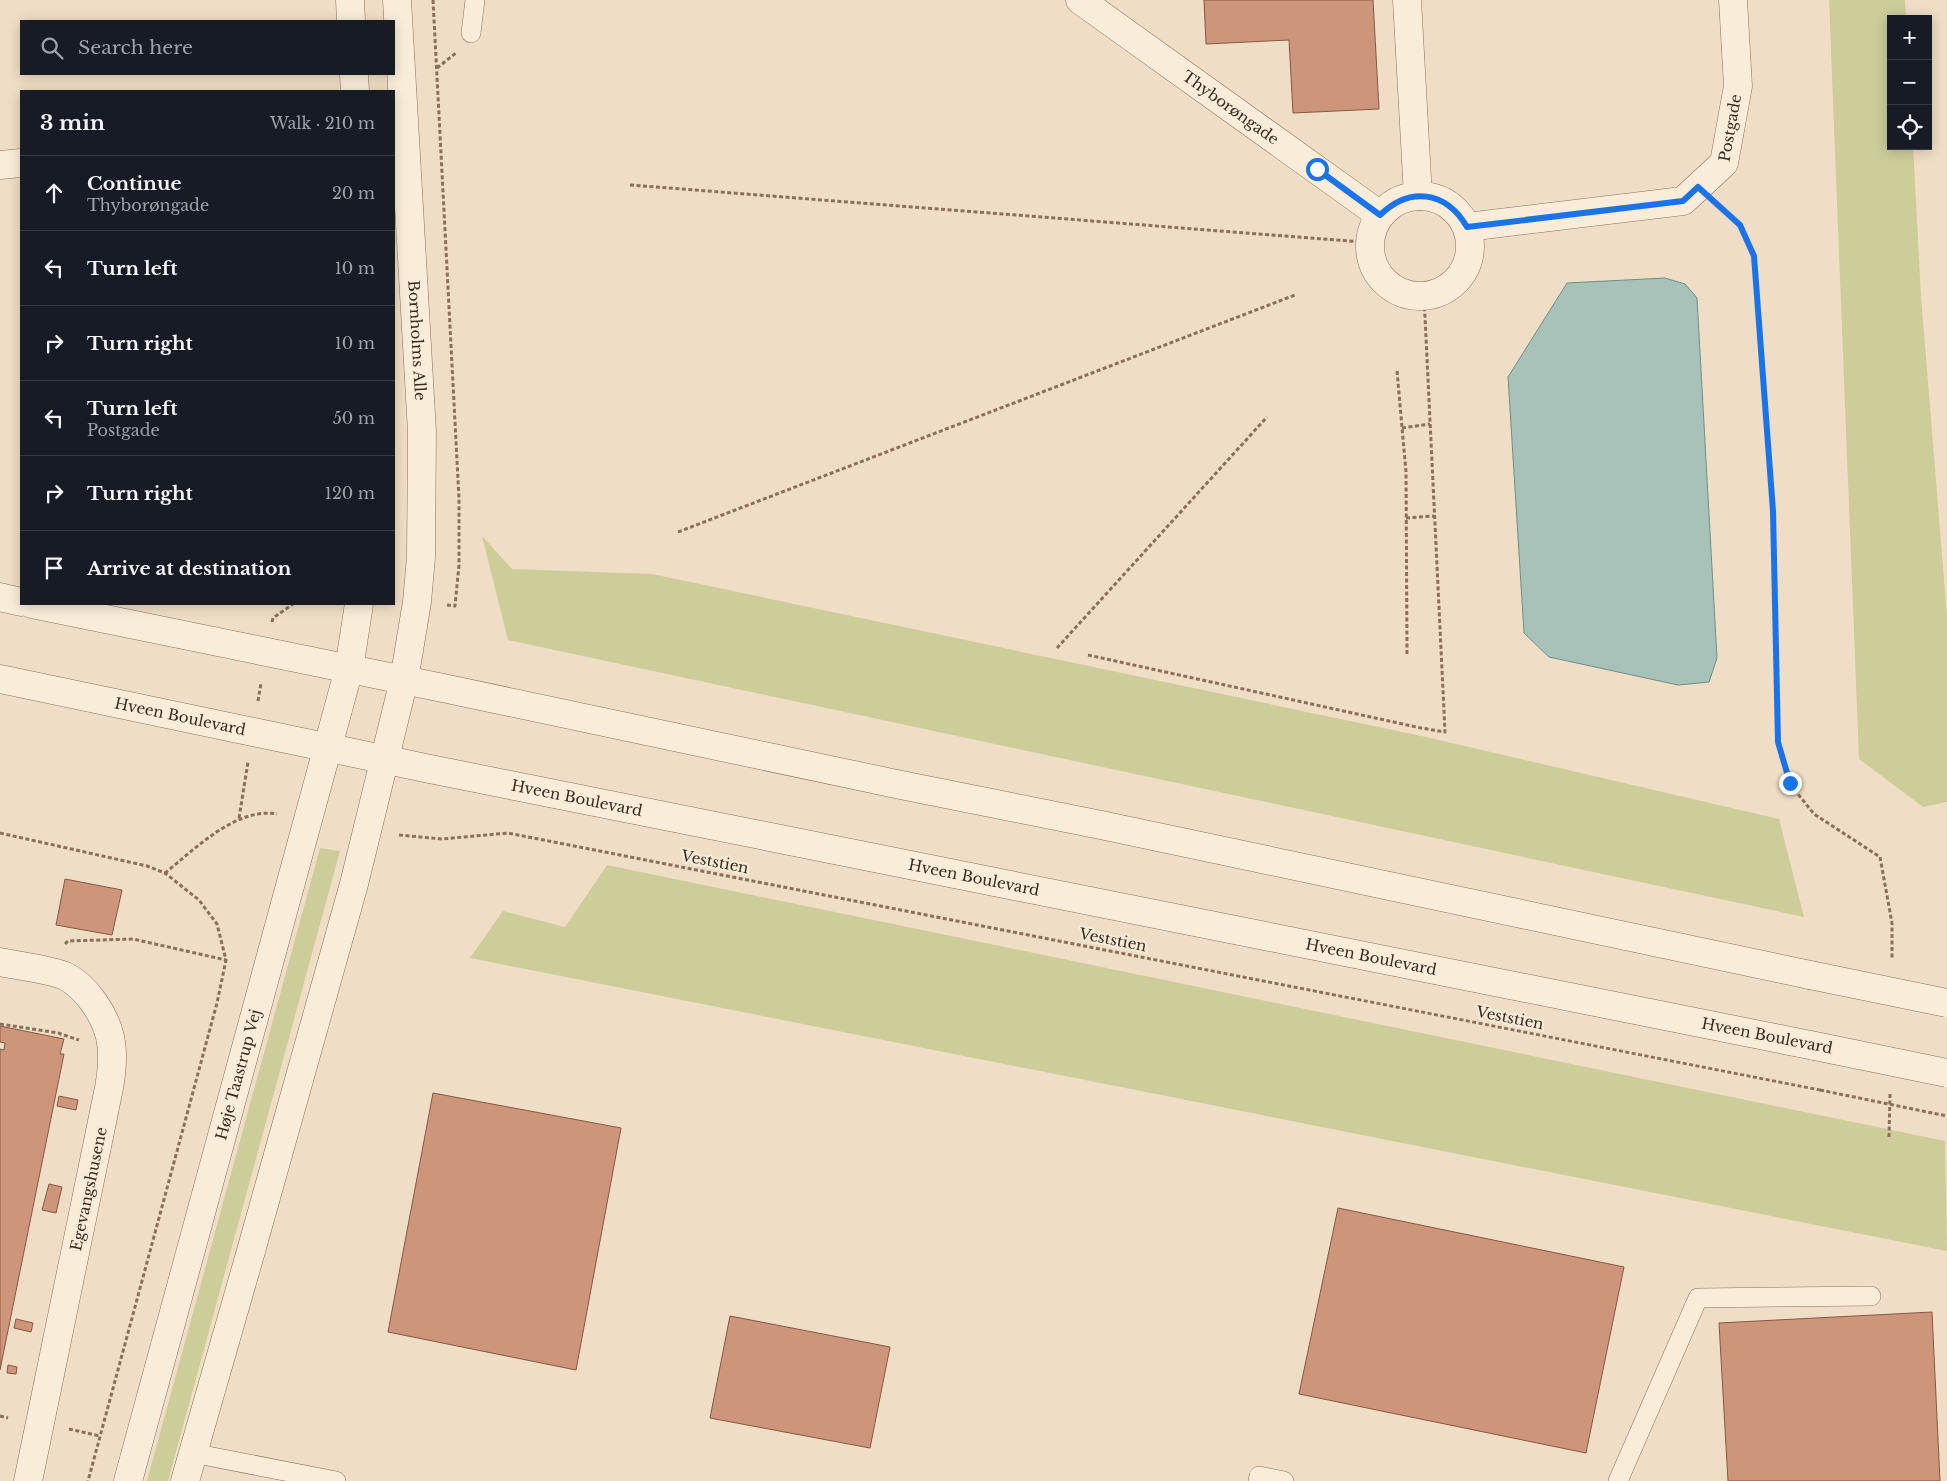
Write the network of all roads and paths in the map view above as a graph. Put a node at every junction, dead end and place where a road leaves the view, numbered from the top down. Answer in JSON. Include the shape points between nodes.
{"nodes":[{"id":1,"x":350,"y":0,"type":"edge"},
{"id":2,"x":397,"y":0,"type":"edge"},
{"id":3,"x":433,"y":0,"type":"edge"},
{"id":4,"x":475,"y":0,"type":"edge"},
{"id":5,"x":1080,"y":0,"type":"edge"},
{"id":6,"x":1407,"y":0,"type":"edge"},
{"id":7,"x":1733,"y":0,"type":"edge"},
{"id":8,"x":351,"y":20,"type":"edge"},
{"id":9,"x":471,"y":33,"type":"dead end"},
{"id":10,"x":354,"y":75,"type":"edge"},
{"id":11,"x":355,"y":90,"type":"edge"},
{"id":12,"x":20,"y":164,"type":"edge"},
{"id":13,"x":0,"y":165,"type":"edge"},
{"id":14,"x":630,"y":185,"type":"dead end"},
{"id":15,"x":1698,"y":187,"type":"junction"},
{"id":16,"x":1418,"y":196,"type":"junction"},
{"id":17,"x":1380,"y":215,"type":"junction"},
{"id":18,"x":1467,"y":227,"type":"junction"},
{"id":19,"x":1370,"y":242,"type":"junction"},
{"id":20,"x":1295,"y":295,"type":"dead end"},
{"id":21,"x":1424,"y":296,"type":"junction"},
{"id":22,"x":1397,"y":370,"type":"dead end"},
{"id":23,"x":1267,"y":417,"type":"dead end"},
{"id":24,"x":1430,"y":424,"type":"junction"},
{"id":25,"x":1402,"y":428,"type":"junction"},
{"id":26,"x":1434,"y":516,"type":"junction"},
{"id":27,"x":1406,"y":518,"type":"junction"},
{"id":28,"x":678,"y":532,"type":"dead end"},
{"id":29,"x":0,"y":597,"type":"edge"},
{"id":30,"x":20,"y":602,"type":"edge"},
{"id":31,"x":37,"y":605,"type":"edge"},
{"id":32,"x":359,"y":605,"type":"edge"},
{"id":33,"x":455,"y":606,"type":"dead end"},
{"id":34,"x":1057,"y":648,"type":"dead end"},
{"id":35,"x":1088,"y":655,"type":"dead end"},
{"id":36,"x":1407,"y":656,"type":"dead end"},
{"id":37,"x":349,"y":669,"type":"junction"},
{"id":38,"x":0,"y":679,"type":"edge"},
{"id":39,"x":404,"y":680,"type":"junction"},
{"id":40,"x":328,"y":748,"type":"junction"},
{"id":41,"x":385,"y":759,"type":"junction"},
{"id":42,"x":239,"y":818,"type":"dead end"},
{"id":43,"x":0,"y":834,"type":"edge"},
{"id":44,"x":400,"y":835,"type":"dead end"},
{"id":45,"x":166,"y":873,"type":"junction"},
{"id":46,"x":226,"y":960,"type":"junction"},
{"id":47,"x":0,"y":962,"type":"edge"},
{"id":48,"x":1892,"y":962,"type":"dead end"},
{"id":49,"x":42,"y":971,"type":"junction"},
{"id":50,"x":1947,"y":1003,"type":"edge"},
{"id":51,"x":1947,"y":1073,"type":"edge"},
{"id":52,"x":1890,"y":1088,"type":"dead end"},
{"id":53,"x":1947,"y":1116,"type":"edge"},
{"id":54,"x":1889,"y":1137,"type":"dead end"},
{"id":55,"x":1871,"y":1296,"type":"dead end"},
{"id":56,"x":192,"y":1453,"type":"junction"},
{"id":57,"x":28,"y":1481,"type":"edge"},
{"id":58,"x":88,"y":1481,"type":"edge"},
{"id":59,"x":128,"y":1481,"type":"edge"},
{"id":60,"x":185,"y":1481,"type":"edge"},
{"id":61,"x":336,"y":1481,"type":"edge"},
{"id":62,"x":1258,"y":1481,"type":"edge"},
{"id":63,"x":1284,"y":1481,"type":"edge"},
{"id":64,"x":1618,"y":1481,"type":"edge"}],
"edges":[{"from":1,"to":8,"type":"street"},
{"from":2,"to":39,"type":"street","name":"Bornholms Alle","via":[[422,432],[421,557]]},
{"from":3,"to":33,"type":"path","via":[[459,499]]},
{"from":4,"to":9,"type":"lane"},
{"from":5,"to":17,"type":"street","name":"Thyborøngade"},
{"from":6,"to":16,"type":"street"},
{"from":7,"to":15,"type":"street","name":"Postgade","via":[[1738,86],[1724,163]]},
{"from":10,"to":11,"type":"street"},
{"from":12,"to":13,"type":"street"},
{"from":14,"to":19,"type":"path"},
{"from":15,"to":18,"type":"street","name":"Postgade","via":[[1683,201]]},
{"from":15,"to":48,"type":"path","via":[[1740,225],[1754,256],[1773,511],[1778,742],[1790,783],[1814,814],[1880,857],[1892,923]]},
{"from":16,"to":17,"type":"street","via":[[1407,197]]},
{"from":16,"to":18,"type":"street","via":[[1447,204]]},
{"from":17,"to":19,"type":"street"},
{"from":18,"to":21,"type":"street","via":[[1469,258],[1463,272],[1453,284]]},
{"from":19,"to":21,"type":"street","via":[[1374,266],[1388,285],[1409,295]]},
{"from":20,"to":28,"type":"path"},
{"from":21,"to":24,"type":"path"},
{"from":22,"to":25,"type":"path"},
{"from":23,"to":34,"type":"path"},
{"from":24,"to":25,"type":"path"},
{"from":24,"to":26,"type":"path"},
{"from":25,"to":27,"type":"path"},
{"from":26,"to":27,"type":"path"},
{"from":26,"to":35,"type":"path","via":[[1445,732]]},
{"from":27,"to":36,"type":"path"},
{"from":29,"to":30,"type":"street"},
{"from":31,"to":37,"type":"street"},
{"from":32,"to":37,"type":"street"},
{"from":37,"to":39,"type":"street"},
{"from":37,"to":40,"type":"street","name":"Høje Taastrup Vej"},
{"from":38,"to":40,"type":"street","name":"Hveen Boulevard"},
{"from":39,"to":41,"type":"street"},
{"from":39,"to":50,"type":"street","bridge":true},
{"from":40,"to":41,"type":"street","name":"Hveen Boulevard"},
{"from":40,"to":59,"type":"street","name":"Høje Taastrup Vej"},
{"from":41,"to":51,"type":"street","name":"Hveen Boulevard","bridge":true},
{"from":41,"to":56,"type":"street","via":[[354,884]]},
{"from":42,"to":45,"type":"path"},
{"from":43,"to":45,"type":"path"},
{"from":44,"to":53,"type":"path","name":"Veststien","bridge":true,"via":[[442,840],[508,833]]},
{"from":45,"to":46,"type":"path","via":[[199,900],[217,924]]},
{"from":46,"to":49,"type":"path","via":[[132,939],[68,941]]},
{"from":46,"to":58,"type":"path"},
{"from":47,"to":49,"type":"street","name":"Egevangshusene"},
{"from":49,"to":57,"type":"street","name":"Egevangshusene","via":[[65,976],[93,1002],[110,1036],[113,1069]]},
{"from":52,"to":54,"type":"path"},
{"from":55,"to":64,"type":"lane","via":[[1698,1298]]},
{"from":56,"to":60,"type":"street"},
{"from":56,"to":61,"type":"lane"},
{"from":62,"to":63,"type":"lane","via":[[1259,1476]]}]}
